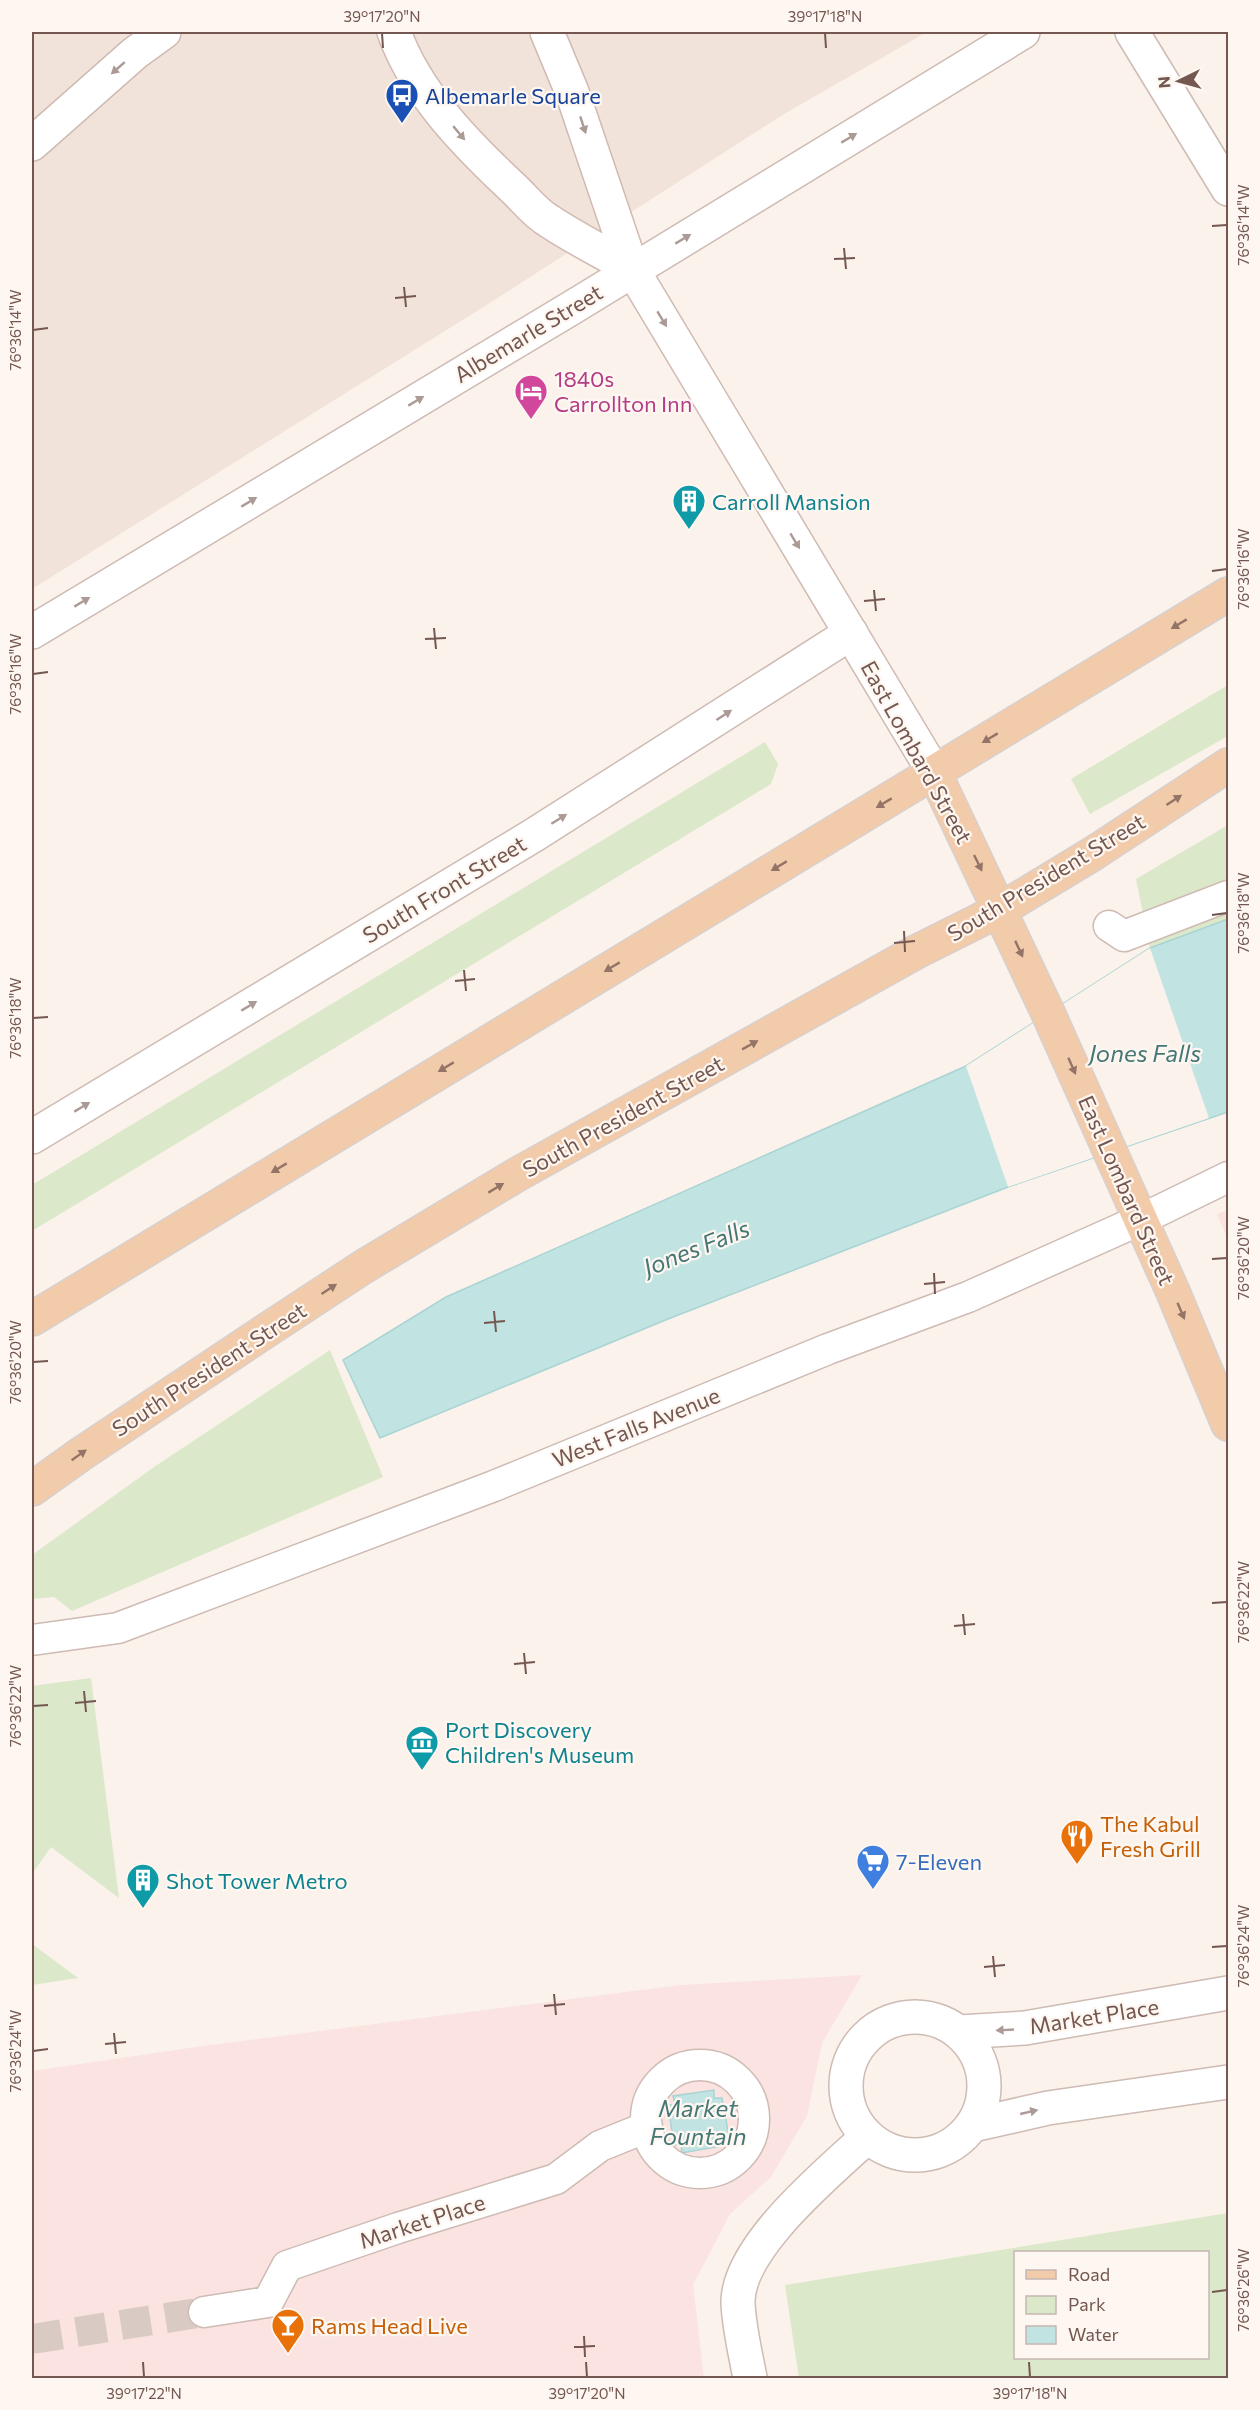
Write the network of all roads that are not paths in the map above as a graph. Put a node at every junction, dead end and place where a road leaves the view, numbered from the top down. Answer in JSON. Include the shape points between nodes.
{"nodes":[{"id":1,"x":164,"y":32,"type":"edge"},
{"id":2,"x":394,"y":32,"type":"edge"},
{"id":3,"x":547,"y":32,"type":"edge"},
{"id":4,"x":1023,"y":32,"type":"edge"},
{"id":5,"x":1132,"y":32,"type":"edge"},
{"id":6,"x":32,"y":144,"type":"edge"},
{"id":7,"x":1228,"y":189,"type":"edge"},
{"id":8,"x":632,"y":269,"type":"junction"},
{"id":9,"x":1228,"y":594,"type":"edge"},
{"id":10,"x":32,"y":632,"type":"edge"},
{"id":11,"x":851,"y":633,"type":"junction"},
{"id":12,"x":1228,"y":765,"type":"edge"},
{"id":13,"x":934,"y":772,"type":"junction"},
{"id":14,"x":1228,"y":896,"type":"edge"},
{"id":15,"x":1000,"y":910,"type":"junction"},
{"id":16,"x":1109,"y":926,"type":"dead end"},
{"id":17,"x":32,"y":1137,"type":"edge"},
{"id":18,"x":1228,"y":1177,"type":"edge"},
{"id":19,"x":1140,"y":1220,"type":"junction"},
{"id":20,"x":32,"y":1319,"type":"edge"},
{"id":21,"x":1228,"y":1424,"type":"edge"},
{"id":22,"x":32,"y":1489,"type":"edge"},
{"id":23,"x":32,"y":1640,"type":"edge"},
{"id":24,"x":1228,"y":1993,"type":"edge"},
{"id":25,"x":959,"y":2032,"type":"junction"},
{"id":26,"x":1228,"y":2082,"type":"edge"},
{"id":27,"x":972,"y":2125,"type":"junction"},
{"id":28,"x":647,"y":2127,"type":"dead end"},
{"id":29,"x":867,"y":2137,"type":"junction"},
{"id":30,"x":204,"y":2312,"type":"tunnel mouth"},
{"id":31,"x":750,"y":2379,"type":"edge"}],
"edges":[{"from":1,"to":6,"type":"street","one_way":true},
{"from":2,"to":8,"type":"street","name":"East Lombard Street","one_way":true,"via":[[402,54],[431,98],[478,154],[547,220]]},
{"from":3,"to":8,"type":"street","name":"East Lombard Street","one_way":true,"via":[[572,92]]},
{"from":8,"to":4,"type":"street","name":"Albemarle Street","one_way":true},
{"from":5,"to":7,"type":"street"},
{"from":10,"to":8,"type":"street","name":"Albemarle Street","one_way":true},
{"from":8,"to":11,"type":"street","name":"East Lombard Street","one_way":true},
{"from":9,"to":13,"type":"main road","one_way":true},
{"from":11,"to":13,"type":"street","name":"East Lombard Street"},
{"from":17,"to":11,"type":"street","name":"South Front Street","one_way":true,"via":[[534,835]]},
{"from":15,"to":12,"type":"main road","name":"South President Street","one_way":true},
{"from":13,"to":15,"type":"main road","name":"East Lombard Street","one_way":true},
{"from":13,"to":20,"type":"main road","one_way":true},
{"from":14,"to":16,"type":"street","via":[[1124,936]]},
{"from":15,"to":19,"type":"main road","name":"East Lombard Street","one_way":true},
{"from":22,"to":15,"type":"main road","name":"South President Street","one_way":true,"via":[[363,1267],[518,1174],[906,958]]},
{"from":18,"to":19,"type":"street","name":"West Falls Avenue"},
{"from":19,"to":21,"type":"main road","name":"East Lombard Street","one_way":true},
{"from":19,"to":23,"type":"street","name":"West Falls Avenue","via":[[968,1297],[817,1353],[483,1490],[118,1628]]},
{"from":24,"to":25,"type":"street","name":"Market Place","one_way":true,"via":[[1025,2028]]},
{"from":25,"to":27,"type":"street","name":"Market Place","via":[[973,2047],[982,2066],[985,2086],[982,2107]]},
{"from":25,"to":29,"type":"street","name":"Market Place","via":[[926,2017],[907,2017],[871,2032],[858,2046],[845,2083],[847,2103]]},
{"from":27,"to":26,"type":"street","one_way":true,"via":[[1047,2108]]},
{"from":27,"to":29,"type":"street","name":"Market Place","via":[[960,2141],[922,2156],[884,2149]]},
{"from":28,"to":30,"type":"street","name":"Market Place","via":[[600,2145],[556,2179],[287,2266],[268,2301]]},
{"from":29,"to":31,"type":"street","via":[[814,2187],[751,2260],[738,2301]]}]}
